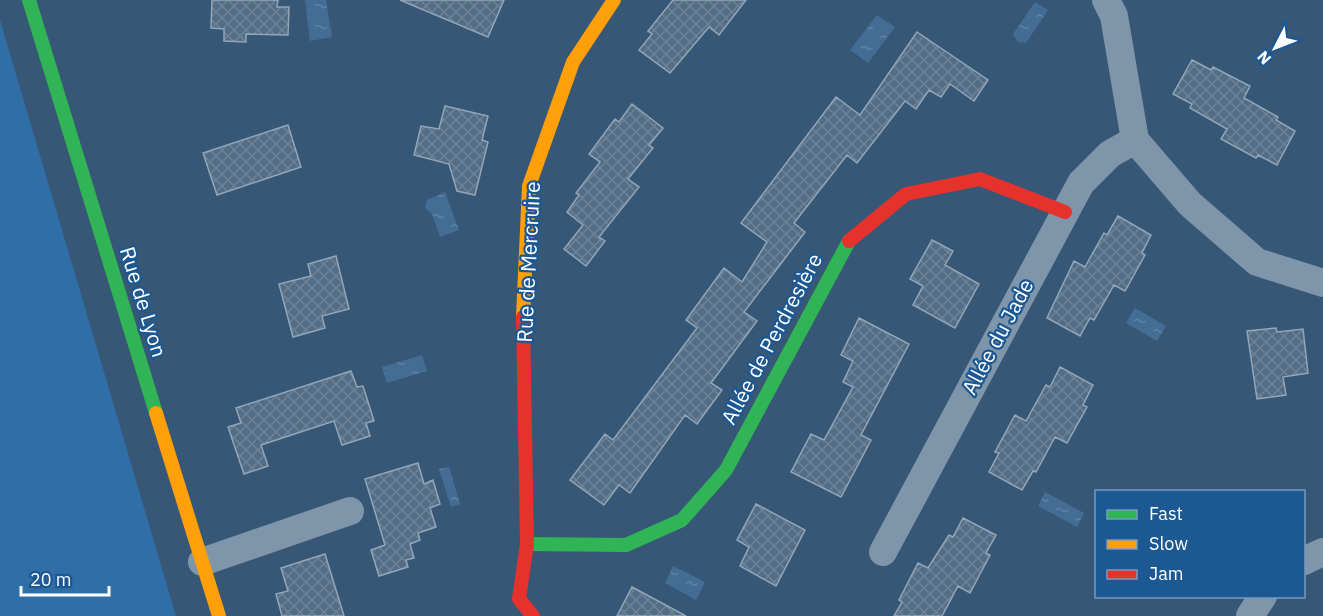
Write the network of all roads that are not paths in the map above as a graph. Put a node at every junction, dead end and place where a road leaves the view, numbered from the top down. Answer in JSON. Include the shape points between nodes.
{"nodes":[{"id":1,"x":29,"y":0,"type":"edge"},
{"id":2,"x":614,"y":0,"type":"edge"},
{"id":3,"x":1106,"y":0,"type":"edge"},
{"id":4,"x":1135,"y":140,"type":"junction"},
{"id":5,"x":1065,"y":212,"type":"junction"},
{"id":6,"x":1323,"y":283,"type":"edge"},
{"id":7,"x":350,"y":511,"type":"dead end"},
{"id":8,"x":527,"y":544,"type":"junction"},
{"id":9,"x":883,"y":552,"type":"dead end"},
{"id":10,"x":1323,"y":552,"type":"edge"},
{"id":11,"x":1305,"y":561,"type":"edge"},
{"id":12,"x":202,"y":562,"type":"junction"},
{"id":13,"x":1262,"y":598,"type":"edge"},
{"id":14,"x":219,"y":616,"type":"edge"},
{"id":15,"x":533,"y":616,"type":"edge"},
{"id":16,"x":1250,"y":616,"type":"edge"}],
"edges":[{"from":1,"to":12,"type":"street","name":"Rue de Lyon"},
{"from":2,"to":8,"type":"street","name":"Rue de Mercruire","via":[[573,62],[529,186],[523,320]]},
{"from":3,"to":4,"type":"street","via":[[1114,16]]},
{"from":4,"to":5,"type":"street","name":"Allée du Jade","via":[[1110,154],[1081,183]]},
{"from":4,"to":6,"type":"street","via":[[1190,204],[1257,262]]},
{"from":5,"to":8,"type":"street","name":"Allée de Perdresière","via":[[980,179],[906,194],[851,237],[726,470],[682,520],[626,545]]},
{"from":5,"to":9,"type":"street","name":"Allée du Jade"},
{"from":7,"to":12,"type":"street"},
{"from":8,"to":15,"type":"street","name":"Rue de Mercruire","via":[[519,599]]},
{"from":10,"to":11,"type":"street"},
{"from":12,"to":14,"type":"street","name":"Rue de Lyon"},
{"from":13,"to":16,"type":"street"}]}
